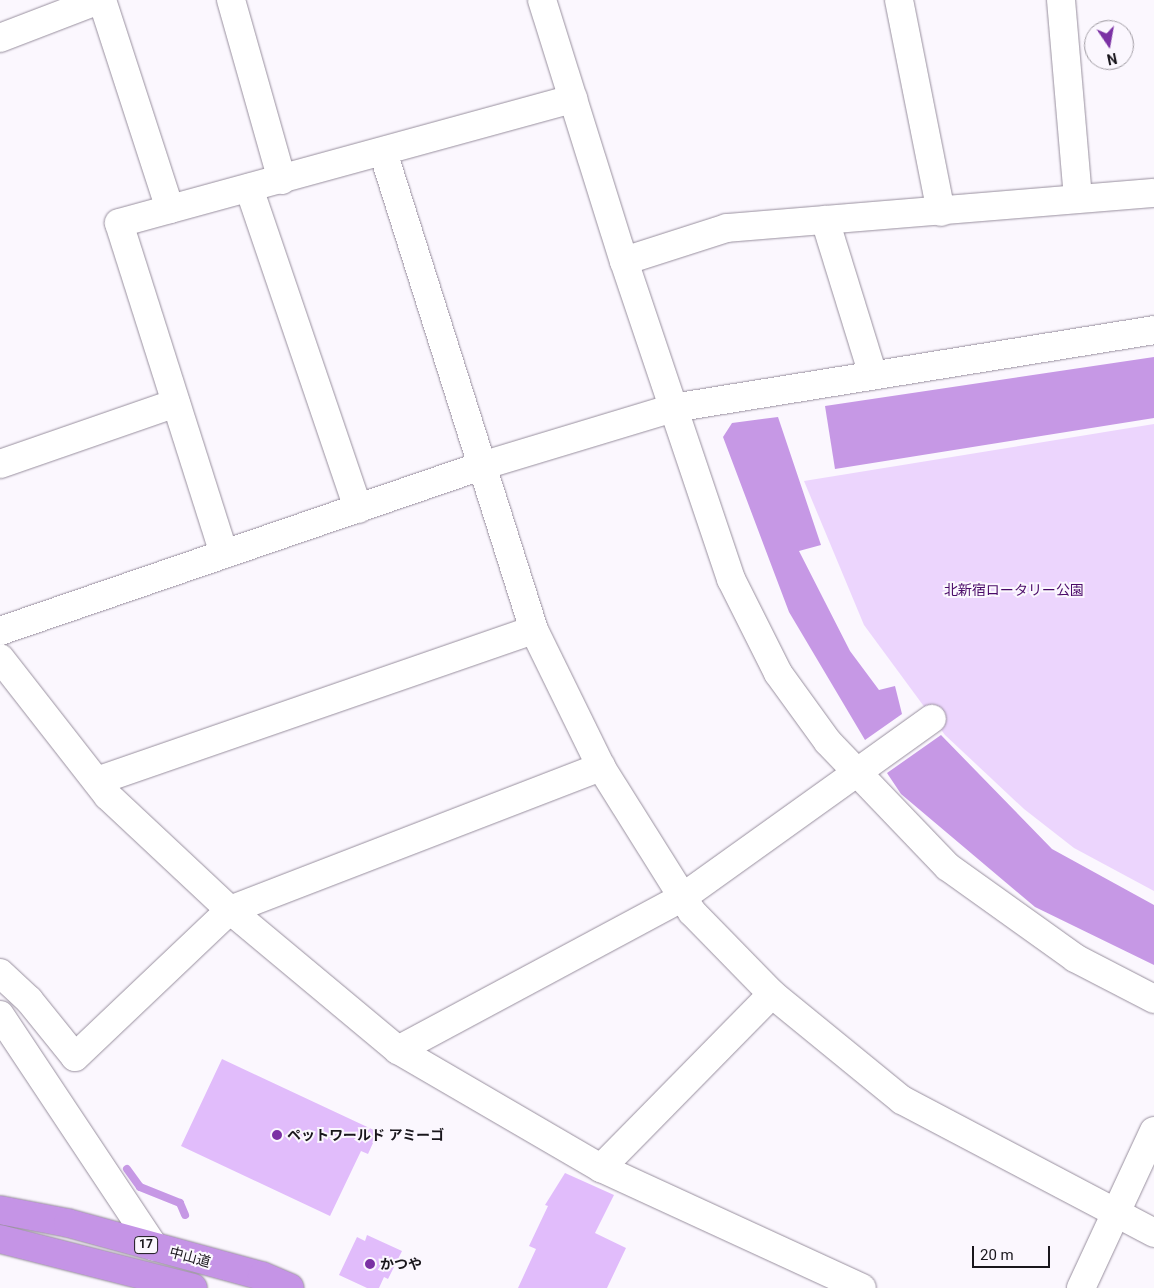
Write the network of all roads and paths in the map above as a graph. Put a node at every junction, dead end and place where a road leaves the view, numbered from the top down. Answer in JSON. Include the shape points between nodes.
{"nodes":[{"id":1,"x":101,"y":0,"type":"edge"},
{"id":2,"x":231,"y":0,"type":"edge"},
{"id":3,"x":542,"y":0,"type":"edge"},
{"id":4,"x":899,"y":0,"type":"edge"},
{"id":5,"x":1060,"y":0,"type":"edge"},
{"id":6,"x":0,"y":38,"type":"edge"},
{"id":7,"x":573,"y":99,"type":"junction"},
{"id":8,"x":383,"y":152,"type":"junction"},
{"id":9,"x":282,"y":180,"type":"junction"},
{"id":10,"x":249,"y":188,"type":"junction"},
{"id":11,"x":1154,"y":193,"type":"edge"},
{"id":12,"x":1078,"y":198,"type":"junction"},
{"id":13,"x":170,"y":209,"type":"junction"},
{"id":14,"x":941,"y":212,"type":"junction"},
{"id":15,"x":826,"y":220,"type":"junction"},
{"id":16,"x":624,"y":261,"type":"junction"},
{"id":17,"x":1154,"y":330,"type":"edge"},
{"id":18,"x":873,"y":375,"type":"junction"},
{"id":19,"x":176,"y":404,"type":"junction"},
{"id":20,"x":673,"y":408,"type":"junction"},
{"id":21,"x":0,"y":464,"type":"edge"},
{"id":22,"x":481,"y":466,"type":"junction"},
{"id":23,"x":358,"y":509,"type":"junction"},
{"id":24,"x":224,"y":554,"type":"junction"},
{"id":25,"x":534,"y":630,"type":"junction"},
{"id":26,"x":0,"y":631,"type":"edge"},
{"id":27,"x":0,"y":658,"type":"edge"},
{"id":28,"x":932,"y":719,"type":"dead end"},
{"id":29,"x":601,"y":767,"type":"junction"},
{"id":30,"x":858,"y":774,"type":"junction"},
{"id":31,"x":97,"y":780,"type":"junction"},
{"id":32,"x":683,"y":897,"type":"junction"},
{"id":33,"x":230,"y":910,"type":"junction"},
{"id":34,"x":0,"y":973,"type":"edge"},
{"id":35,"x":772,"y":994,"type":"junction"},
{"id":36,"x":1154,"y":999,"type":"edge"},
{"id":37,"x":0,"y":1015,"type":"edge"},
{"id":38,"x":398,"y":1050,"type":"junction"},
{"id":39,"x":1154,"y":1131,"type":"edge"},
{"id":40,"x":601,"y":1168,"type":"junction"},
{"id":41,"x":0,"y":1210,"type":"edge"},
{"id":42,"x":1114,"y":1214,"type":"junction"},
{"id":43,"x":1154,"y":1233,"type":"edge"},
{"id":44,"x":0,"y":1239,"type":"edge"},
{"id":45,"x":154,"y":1247,"type":"junction"},
{"id":46,"x":193,"y":1288,"type":"edge"},
{"id":47,"x":290,"y":1288,"type":"edge"},
{"id":48,"x":862,"y":1288,"type":"edge"},
{"id":49,"x":1081,"y":1288,"type":"edge"}],
"edges":[{"from":1,"to":6,"type":"street"},
{"from":1,"to":13,"type":"street"},
{"from":2,"to":9,"type":"street"},
{"from":3,"to":7,"type":"street"},
{"from":4,"to":14,"type":"street"},
{"from":5,"to":12,"type":"street"},
{"from":7,"to":8,"type":"street"},
{"from":7,"to":16,"type":"street"},
{"from":8,"to":9,"type":"street"},
{"from":8,"to":22,"type":"street"},
{"from":9,"to":10,"type":"street"},
{"from":10,"to":13,"type":"street"},
{"from":10,"to":23,"type":"street"},
{"from":11,"to":12,"type":"street"},
{"from":12,"to":14,"type":"street"},
{"from":13,"to":19,"type":"street","via":[[119,223]]},
{"from":14,"to":15,"type":"street"},
{"from":15,"to":16,"type":"street","via":[[728,228]]},
{"from":15,"to":18,"type":"street"},
{"from":16,"to":20,"type":"street"},
{"from":17,"to":18,"type":"street"},
{"from":18,"to":20,"type":"street"},
{"from":19,"to":21,"type":"street"},
{"from":19,"to":24,"type":"street"},
{"from":20,"to":22,"type":"street"},
{"from":20,"to":30,"type":"street","via":[[731,579],[774,664],[828,742]]},
{"from":22,"to":23,"type":"street"},
{"from":22,"to":25,"type":"street"},
{"from":23,"to":24,"type":"street"},
{"from":24,"to":26,"type":"street"},
{"from":25,"to":29,"type":"street"},
{"from":25,"to":31,"type":"street"},
{"from":27,"to":31,"type":"street"},
{"from":28,"to":30,"type":"street"},
{"from":29,"to":32,"type":"street"},
{"from":29,"to":33,"type":"street"},
{"from":30,"to":32,"type":"street"},
{"from":30,"to":36,"type":"street","via":[[948,867],[1075,958]]},
{"from":31,"to":33,"type":"street"},
{"from":32,"to":35,"type":"street"},
{"from":32,"to":38,"type":"street"},
{"from":33,"to":34,"type":"street","via":[[75,1057],[29,1000]]},
{"from":33,"to":38,"type":"street"},
{"from":35,"to":40,"type":"street"},
{"from":35,"to":42,"type":"street","via":[[902,1100]]},
{"from":37,"to":45,"type":"street"},
{"from":38,"to":40,"type":"street"},
{"from":39,"to":42,"type":"street"},
{"from":40,"to":48,"type":"street"},
{"from":41,"to":45,"type":"highway","name":"中山道","number":"17"},
{"from":42,"to":43,"type":"street"},
{"from":42,"to":49,"type":"street"},
{"from":44,"to":46,"type":"highway","name":"中山道","number":"17"},
{"from":45,"to":47,"type":"highway","name":"中山道","number":"17"}]}
